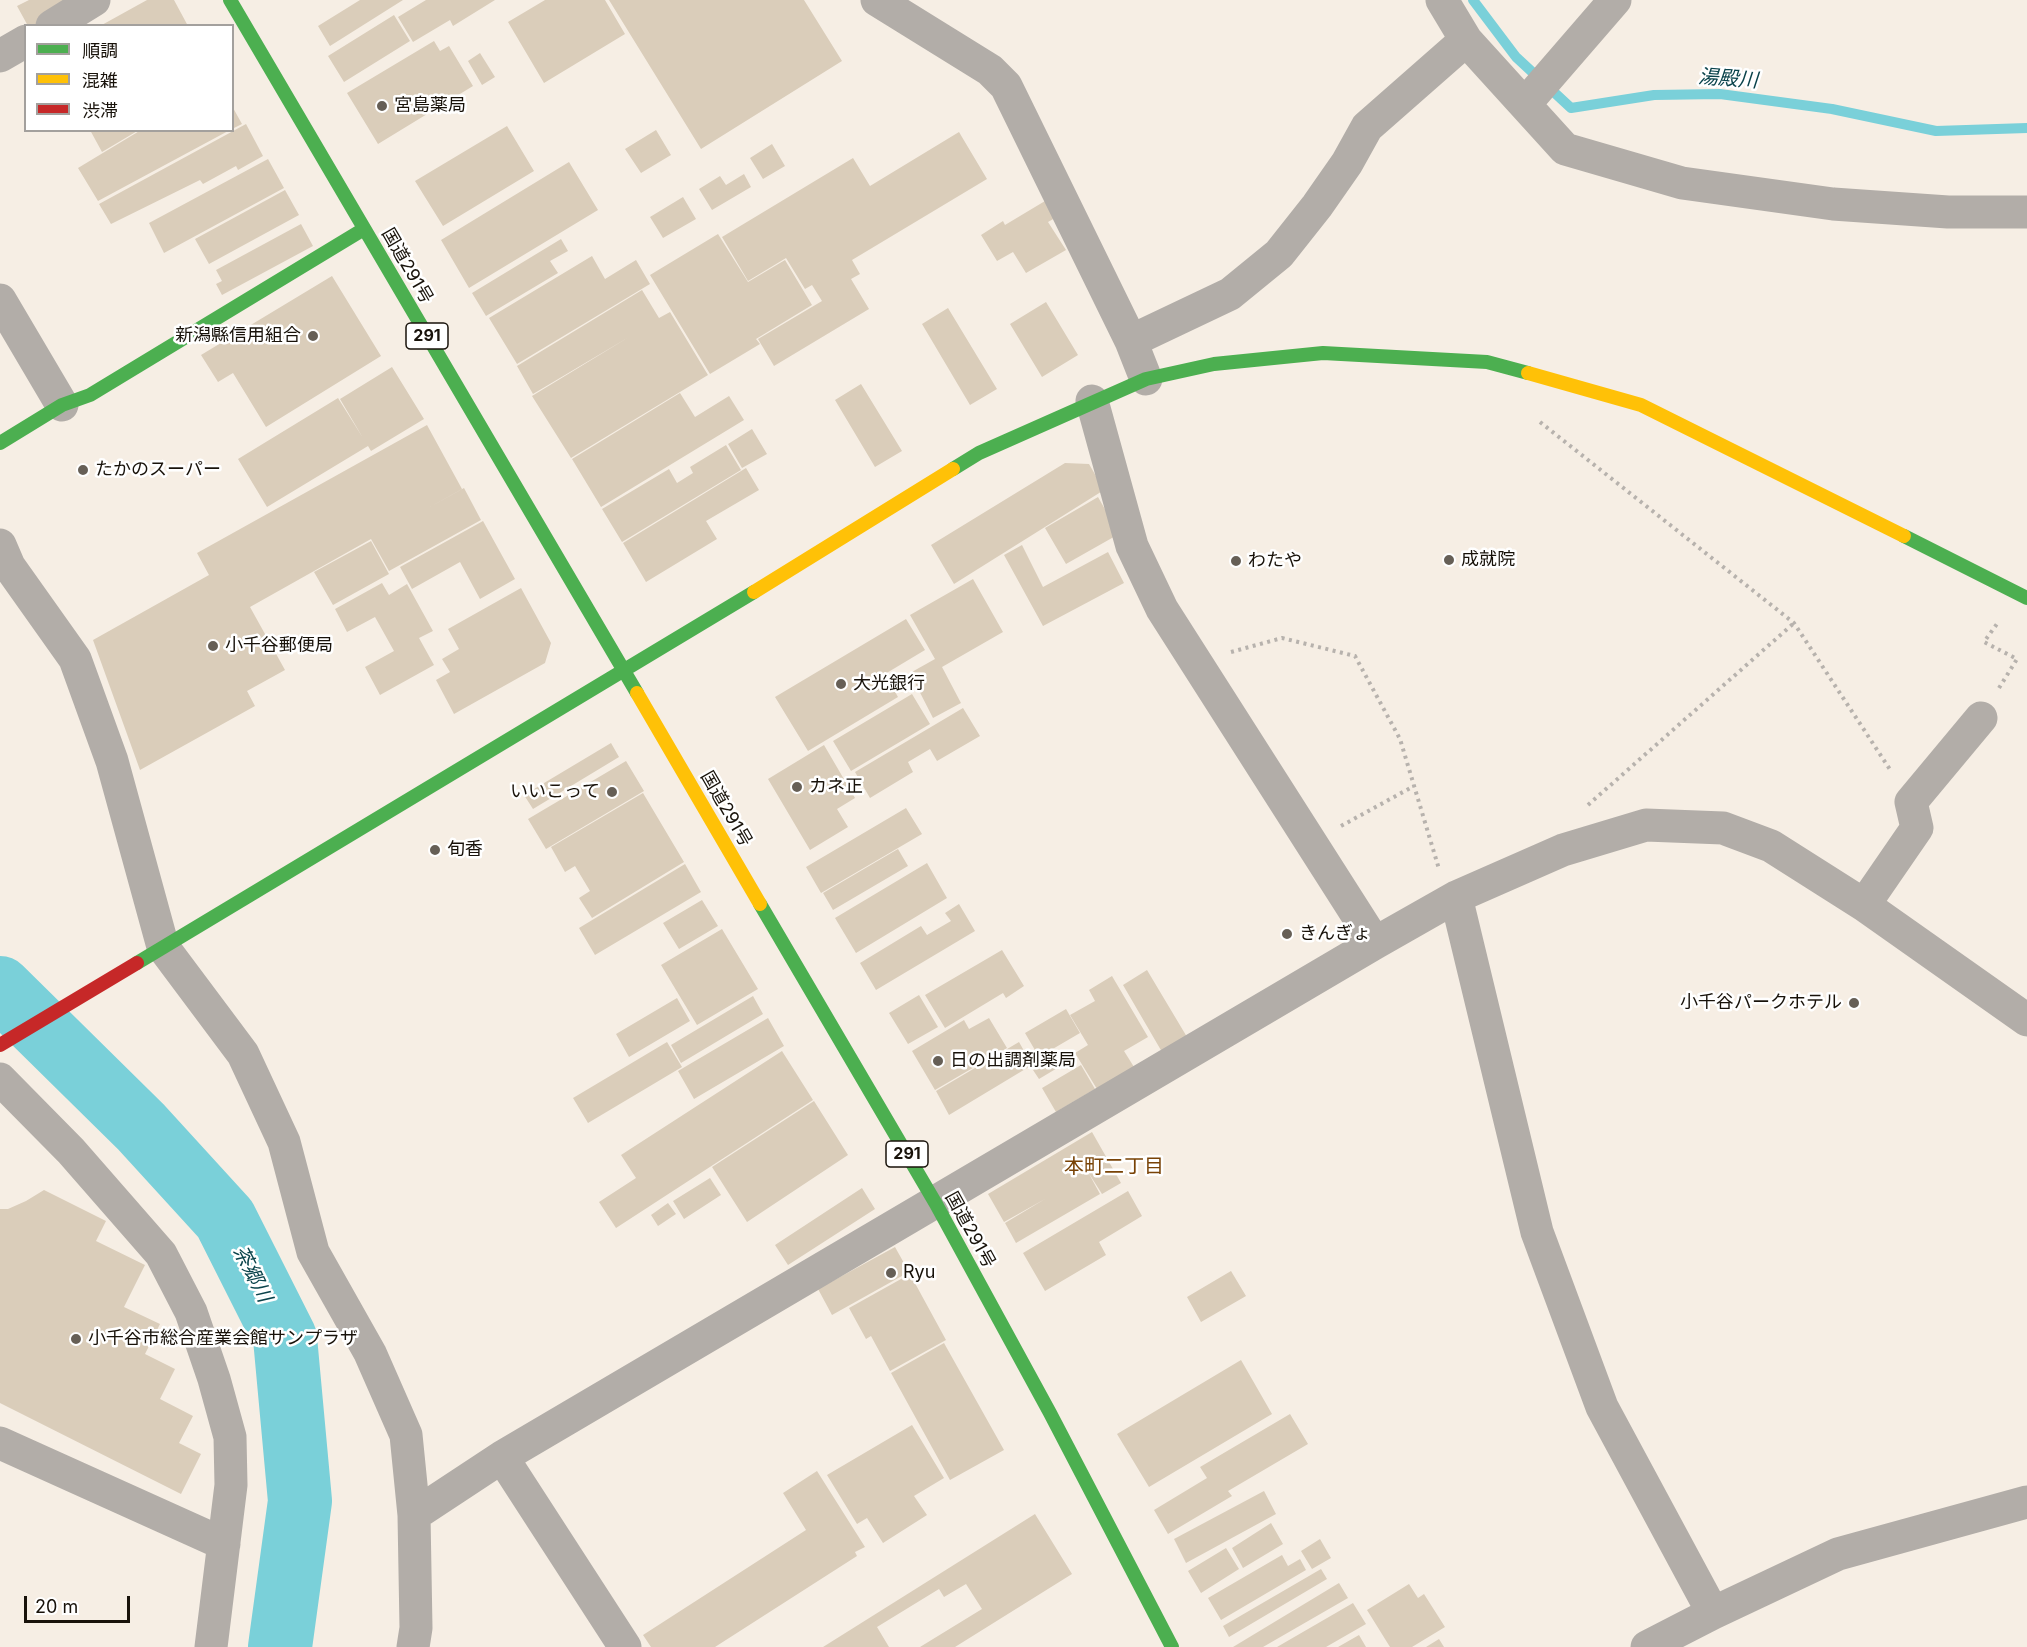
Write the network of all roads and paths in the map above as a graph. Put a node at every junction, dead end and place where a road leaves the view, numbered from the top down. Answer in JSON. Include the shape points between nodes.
{"nodes":[{"id":1,"x":94,"y":0,"type":"edge"},
{"id":2,"x":230,"y":0,"type":"edge"},
{"id":3,"x":877,"y":0,"type":"edge"},
{"id":4,"x":1442,"y":0,"type":"edge"},
{"id":5,"x":1615,"y":0,"type":"edge"},
{"id":6,"x":55,"y":24,"type":"edge"},
{"id":7,"x":1466,"y":39,"type":"junction"},
{"id":8,"x":24,"y":42,"type":"edge"},
{"id":9,"x":0,"y":57,"type":"edge"},
{"id":10,"x":1528,"y":101,"type":"junction"},
{"id":11,"x":2027,"y":212,"type":"edge"},
{"id":12,"x":364,"y":230,"type":"junction"},
{"id":13,"x":0,"y":300,"type":"edge"},
{"id":14,"x":1131,"y":341,"type":"junction"},
{"id":15,"x":1146,"y":379,"type":"junction"},
{"id":16,"x":1092,"y":400,"type":"junction"},
{"id":17,"x":62,"y":405,"type":"junction"},
{"id":18,"x":1540,"y":422,"type":"dead end"},
{"id":19,"x":0,"y":443,"type":"edge"},
{"id":20,"x":0,"y":545,"type":"edge"},
{"id":21,"x":2024,"y":596,"type":"edge"},
{"id":22,"x":1794,"y":623,"type":"junction"},
{"id":23,"x":1200,"y":669,"type":"junction"},
{"id":24,"x":624,"y":672,"type":"junction"},
{"id":25,"x":1982,"y":718,"type":"joint"},
{"id":26,"x":1414,"y":786,"type":"junction"},
{"id":27,"x":1911,"y":802,"type":"junction"},
{"id":28,"x":1311,"y":842,"type":"junction"},
{"id":29,"x":1563,"y":850,"type":"junction"},
{"id":30,"x":1453,"y":899,"type":"junction"},
{"id":31,"x":1864,"y":905,"type":"junction"},
{"id":32,"x":1375,"y":943,"type":"junction"},
{"id":33,"x":163,"y":947,"type":"junction"},
{"id":34,"x":2027,"y":1020,"type":"edge"},
{"id":35,"x":0,"y":1045,"type":"edge"},
{"id":36,"x":0,"y":1079,"type":"edge"},
{"id":37,"x":936,"y":1204,"type":"junction"},
{"id":38,"x":0,"y":1443,"type":"edge"},
{"id":39,"x":502,"y":1457,"type":"junction"},
{"id":40,"x":2027,"y":1502,"type":"edge"},
{"id":41,"x":414,"y":1515,"type":"junction"},
{"id":42,"x":224,"y":1544,"type":"junction"},
{"id":43,"x":1713,"y":1613,"type":"junction"},
{"id":44,"x":211,"y":1647,"type":"edge"},
{"id":45,"x":413,"y":1647,"type":"edge"},
{"id":46,"x":625,"y":1647,"type":"edge"},
{"id":47,"x":1172,"y":1647,"type":"edge"},
{"id":48,"x":1647,"y":1647,"type":"edge"}],
"edges":[{"from":1,"to":6,"type":"street"},
{"from":2,"to":12,"type":"main road","name":"国道291号","number":"291"},
{"from":3,"to":14,"type":"street","via":[[990,70],[1006,86]]},
{"from":4,"to":7,"type":"street"},
{"from":5,"to":10,"type":"street"},
{"from":7,"to":10,"type":"street"},
{"from":7,"to":14,"type":"street","via":[[1367,128],[1317,206],[1279,254],[1230,294]]},
{"from":8,"to":9,"type":"street"},
{"from":10,"to":11,"type":"street","via":[[1565,149],[1682,183],[1833,204],[1948,212]]},
{"from":12,"to":17,"type":"main road","via":[[90,395]]},
{"from":12,"to":24,"type":"main road","name":"国道291号","number":"291"},
{"from":13,"to":17,"type":"street"},
{"from":14,"to":15,"type":"street"},
{"from":15,"to":16,"type":"main road"},
{"from":15,"to":21,"type":"main road","via":[[1214,364],[1323,353],[1487,362],[1641,405]]},
{"from":16,"to":23,"type":"street","via":[[1132,546],[1162,609]]},
{"from":16,"to":24,"type":"main road","via":[[979,453]]},
{"from":17,"to":19,"type":"main road"},
{"from":18,"to":22,"type":"path"},
{"from":20,"to":33,"type":"street","via":[[9,566],[75,659],[112,761]]},
{"from":21,"to":25,"type":"path","via":[[1983,642],[2017,659]]},
{"from":22,"to":27,"type":"path"},
{"from":22,"to":29,"type":"path","via":[[1584,808]]},
{"from":23,"to":26,"type":"path","via":[[1221,654],[1282,638],[1355,656],[1400,739]]},
{"from":23,"to":28,"type":"street"},
{"from":24,"to":33,"type":"main road"},
{"from":24,"to":37,"type":"main road","name":"国道291号","number":"291"},
{"from":25,"to":27,"type":"street"},
{"from":26,"to":28,"type":"path"},
{"from":26,"to":30,"type":"path"},
{"from":27,"to":31,"type":"street","via":[[1917,828]]},
{"from":28,"to":32,"type":"street"},
{"from":29,"to":30,"type":"street"},
{"from":29,"to":31,"type":"street","via":[[1646,825],[1723,828],[1771,846]]},
{"from":30,"to":32,"type":"street"},
{"from":30,"to":43,"type":"street","via":[[1537,1232],[1602,1407]]},
{"from":31,"to":34,"type":"street"},
{"from":32,"to":37,"type":"street"},
{"from":33,"to":35,"type":"main road"},
{"from":33,"to":41,"type":"street","via":[[243,1054],[284,1142],[313,1252],[370,1353],[406,1435]]},
{"from":36,"to":42,"type":"street","via":[[71,1151],[160,1254],[191,1312],[230,1437],[231,1485]]},
{"from":37,"to":39,"type":"street"},
{"from":37,"to":47,"type":"main road","name":"国道291号","number":"291"},
{"from":38,"to":42,"type":"street"},
{"from":39,"to":41,"type":"street"},
{"from":39,"to":46,"type":"street"},
{"from":40,"to":43,"type":"street","via":[[1839,1554]]},
{"from":41,"to":45,"type":"street"},
{"from":42,"to":44,"type":"street"},
{"from":43,"to":48,"type":"street"}]}
